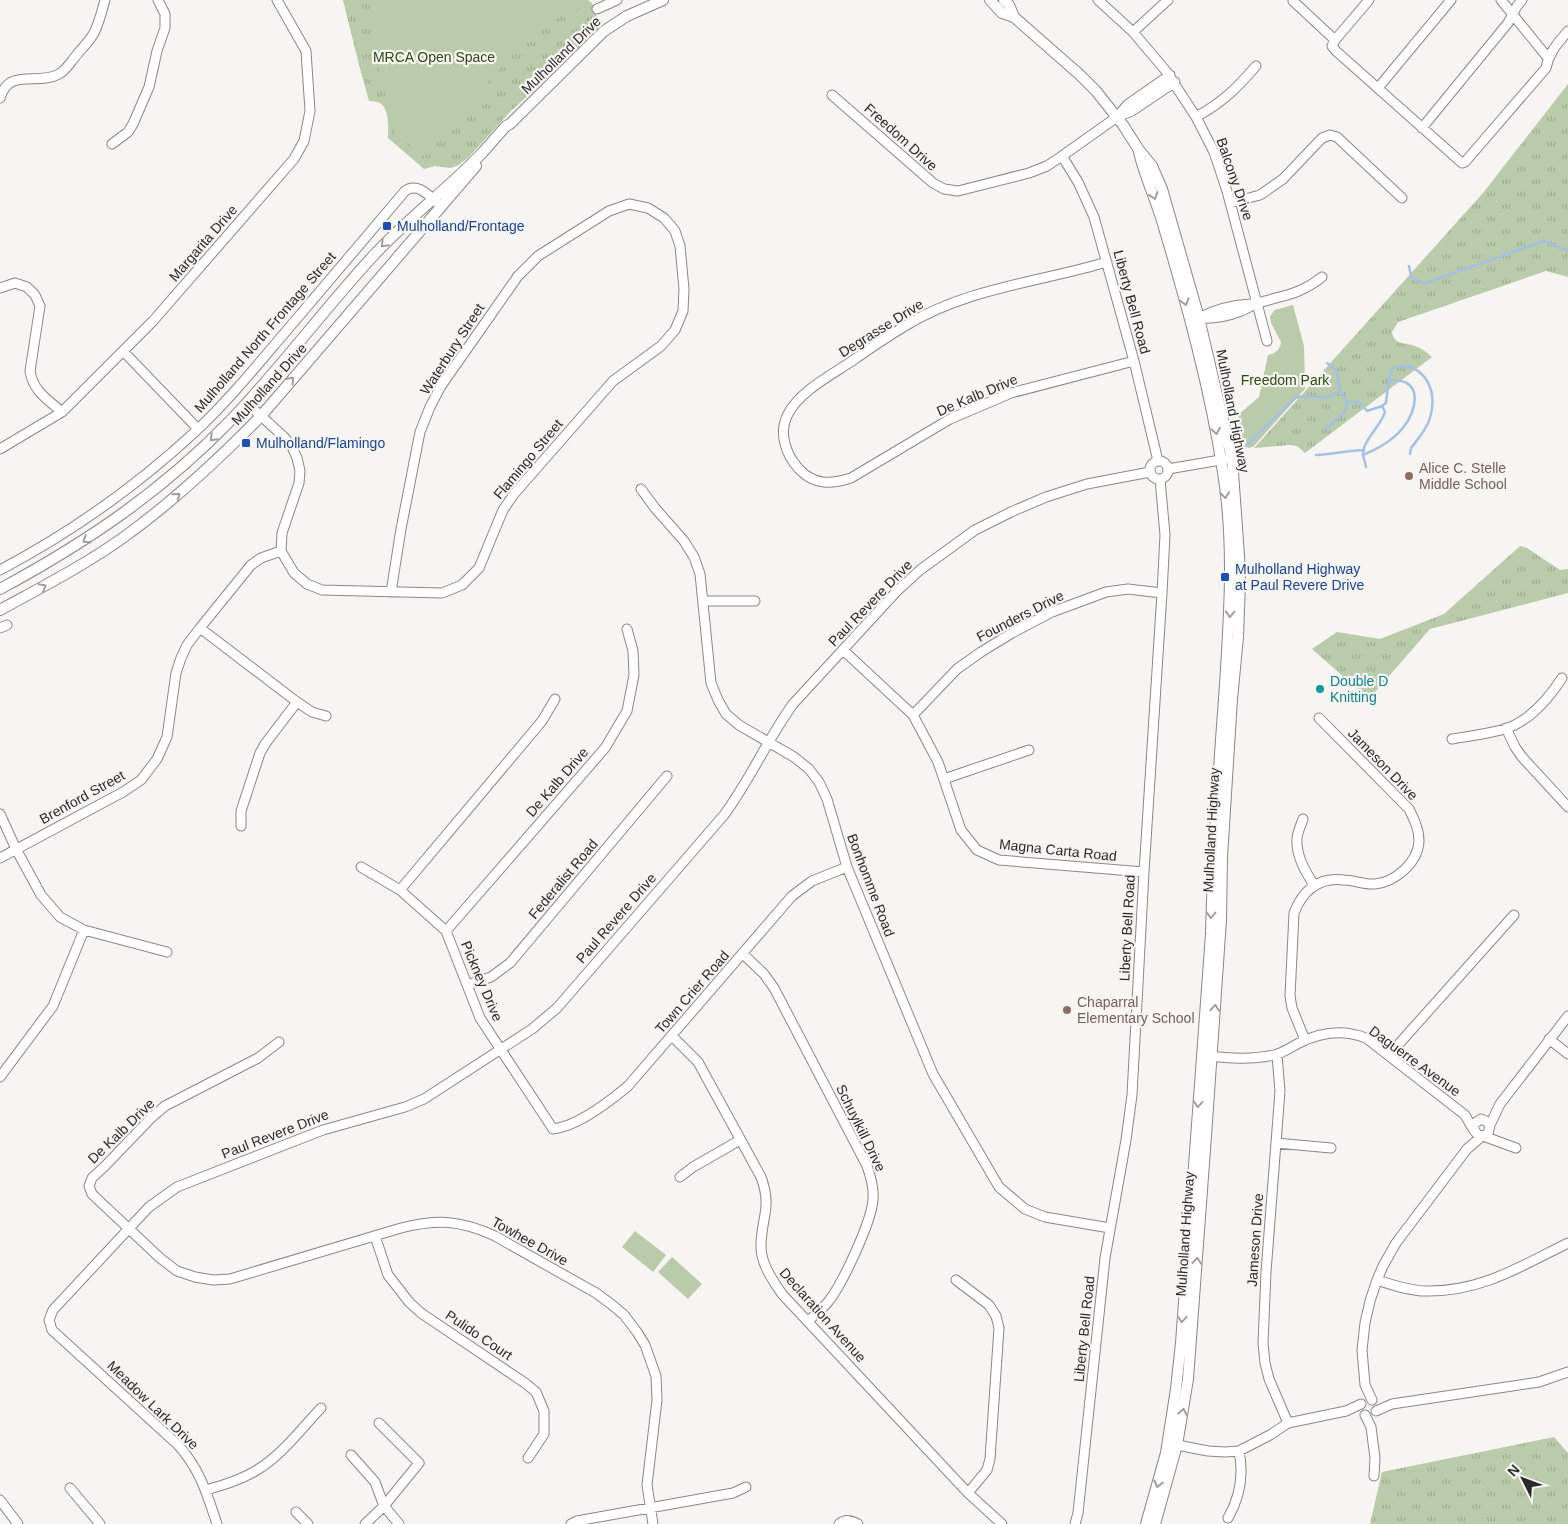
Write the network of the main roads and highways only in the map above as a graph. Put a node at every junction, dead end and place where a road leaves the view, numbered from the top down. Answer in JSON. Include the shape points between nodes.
{"nodes":[{"id":1,"x":663,"y":0,"type":"edge"},
{"id":2,"x":990,"y":0,"type":"edge"},
{"id":3,"x":1004,"y":0,"type":"edge"},
{"id":4,"x":1014,"y":17,"type":"junction"},
{"id":5,"x":510,"y":124,"type":"junction"},
{"id":6,"x":1195,"y":319,"type":"junction"},
{"id":7,"x":0,"y":589,"type":"edge"},
{"id":8,"x":0,"y":610,"type":"edge"},
{"id":9,"x":1207,"y":1056,"type":"junction"},
{"id":10,"x":1172,"y":1444,"type":"junction"},
{"id":11,"x":1146,"y":1524,"type":"edge"},
{"id":12,"x":1155,"y":1524,"type":"edge"}],
"edges":[{"from":1,"to":5,"type":"main road","name":"Mulholland Drive","via":[[626,16],[604,30]]},
{"from":2,"to":4,"type":"main road","name":"Mulholland Highway","via":[[1002,13]]},
{"from":3,"to":4,"type":"main road","name":"Mulholland Highway"},
{"from":4,"to":6,"type":"main road","name":"Mulholland Highway","via":[[1080,75],[1117,117],[1139,150]]},
{"from":5,"to":7,"type":"main road","name":"Mulholland Drive","one_way":true,"via":[[372,257],[247,403],[196,454],[130,510],[78,545]]},
{"from":8,"to":5,"type":"main road","name":"Mulholland Drive","one_way":true,"via":[[131,532],[226,452],[261,416]]},
{"from":6,"to":9,"type":"main road","name":"Mulholland Highway","one_way":true,"via":[[1223,460],[1230,583],[1213,874]]},
{"from":9,"to":6,"type":"main road","name":"Mulholland Highway","one_way":true,"via":[[1221,920],[1222,857],[1240,581],[1232,459]]},
{"from":9,"to":10,"type":"main road","name":"Mulholland Highway"},
{"from":10,"to":11,"type":"main road","name":"Mulholland Highway","one_way":true},
{"from":10,"to":12,"type":"main road","name":"Mulholland Highway"}]}
